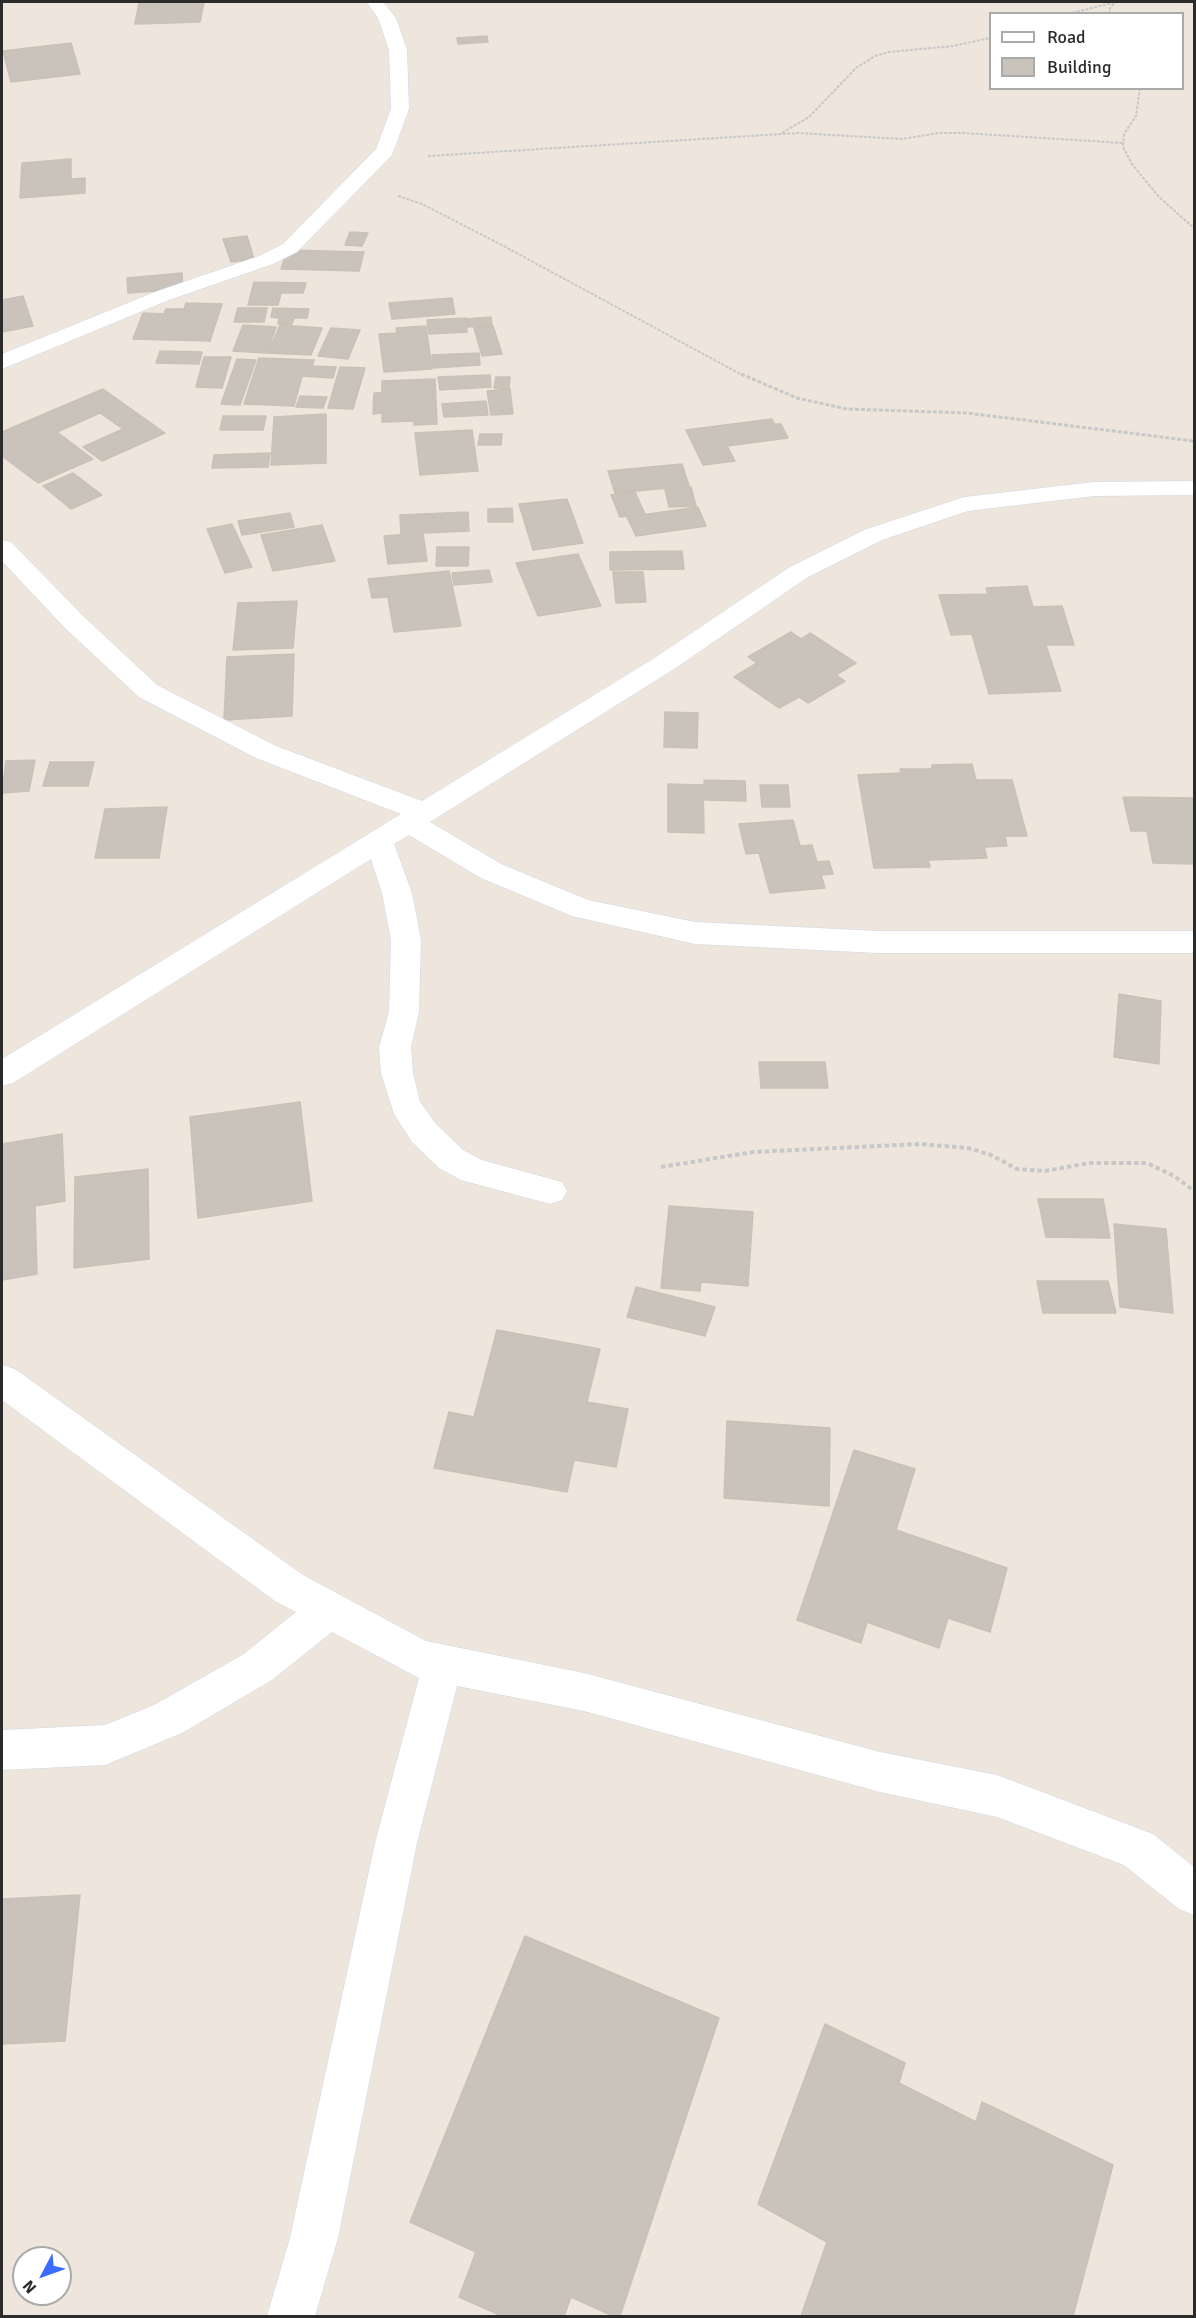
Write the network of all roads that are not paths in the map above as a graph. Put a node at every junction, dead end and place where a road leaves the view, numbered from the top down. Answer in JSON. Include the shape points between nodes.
{"nodes":[{"id":1,"x":375,"y":2,"type":"edge"},
{"id":2,"x":2,"y":362,"type":"edge"},
{"id":3,"x":1194,"y":488,"type":"edge"},
{"id":4,"x":2,"y":547,"type":"edge"},
{"id":5,"x":417,"y":817,"type":"junction"},
{"id":6,"x":379,"y":841,"type":"junction"},
{"id":7,"x":1194,"y":942,"type":"edge"},
{"id":8,"x":2,"y":1074,"type":"edge"},
{"id":9,"x":550,"y":1191,"type":"dead end"},
{"id":10,"x":2,"y":1380,"type":"edge"},
{"id":11,"x":329,"y":1610,"type":"junction"},
{"id":12,"x":443,"y":1663,"type":"junction"},
{"id":13,"x":2,"y":1750,"type":"edge"},
{"id":14,"x":1194,"y":1894,"type":"edge"},
{"id":15,"x":291,"y":2316,"type":"edge"}],
"edges":[{"from":1,"to":2,"type":"street","via":[[387,18],[398,50],[401,79],[400,109],[386,151],[290,248]]},
{"from":3,"to":5,"type":"street","via":[[1094,489],[964,504],[873,535],[799,572],[665,663]]},
{"from":4,"to":5,"type":"street","via":[[148,691],[266,752]]},
{"from":5,"to":6,"type":"street"},
{"from":5,"to":7,"type":"street","via":[[490,871],[582,909],[695,933],[878,942]]},
{"from":6,"to":8,"type":"street"},
{"from":6,"to":9,"type":"street","via":[[398,893],[406,940],[404,1012],[395,1047],[405,1105],[424,1133],[451,1159],[473,1171]]},
{"from":10,"to":11,"type":"street","via":[[290,1588]]},
{"from":11,"to":12,"type":"street","via":[[420,1659]]},
{"from":11,"to":13,"type":"street","via":[[258,1667],[168,1719],[105,1745]]},
{"from":12,"to":14,"type":"street","via":[[584,1692],[880,1772],[997,1796],[1138,1850]]},
{"from":12,"to":15,"type":"street","via":[[396,1843],[314,2238]]}]}
